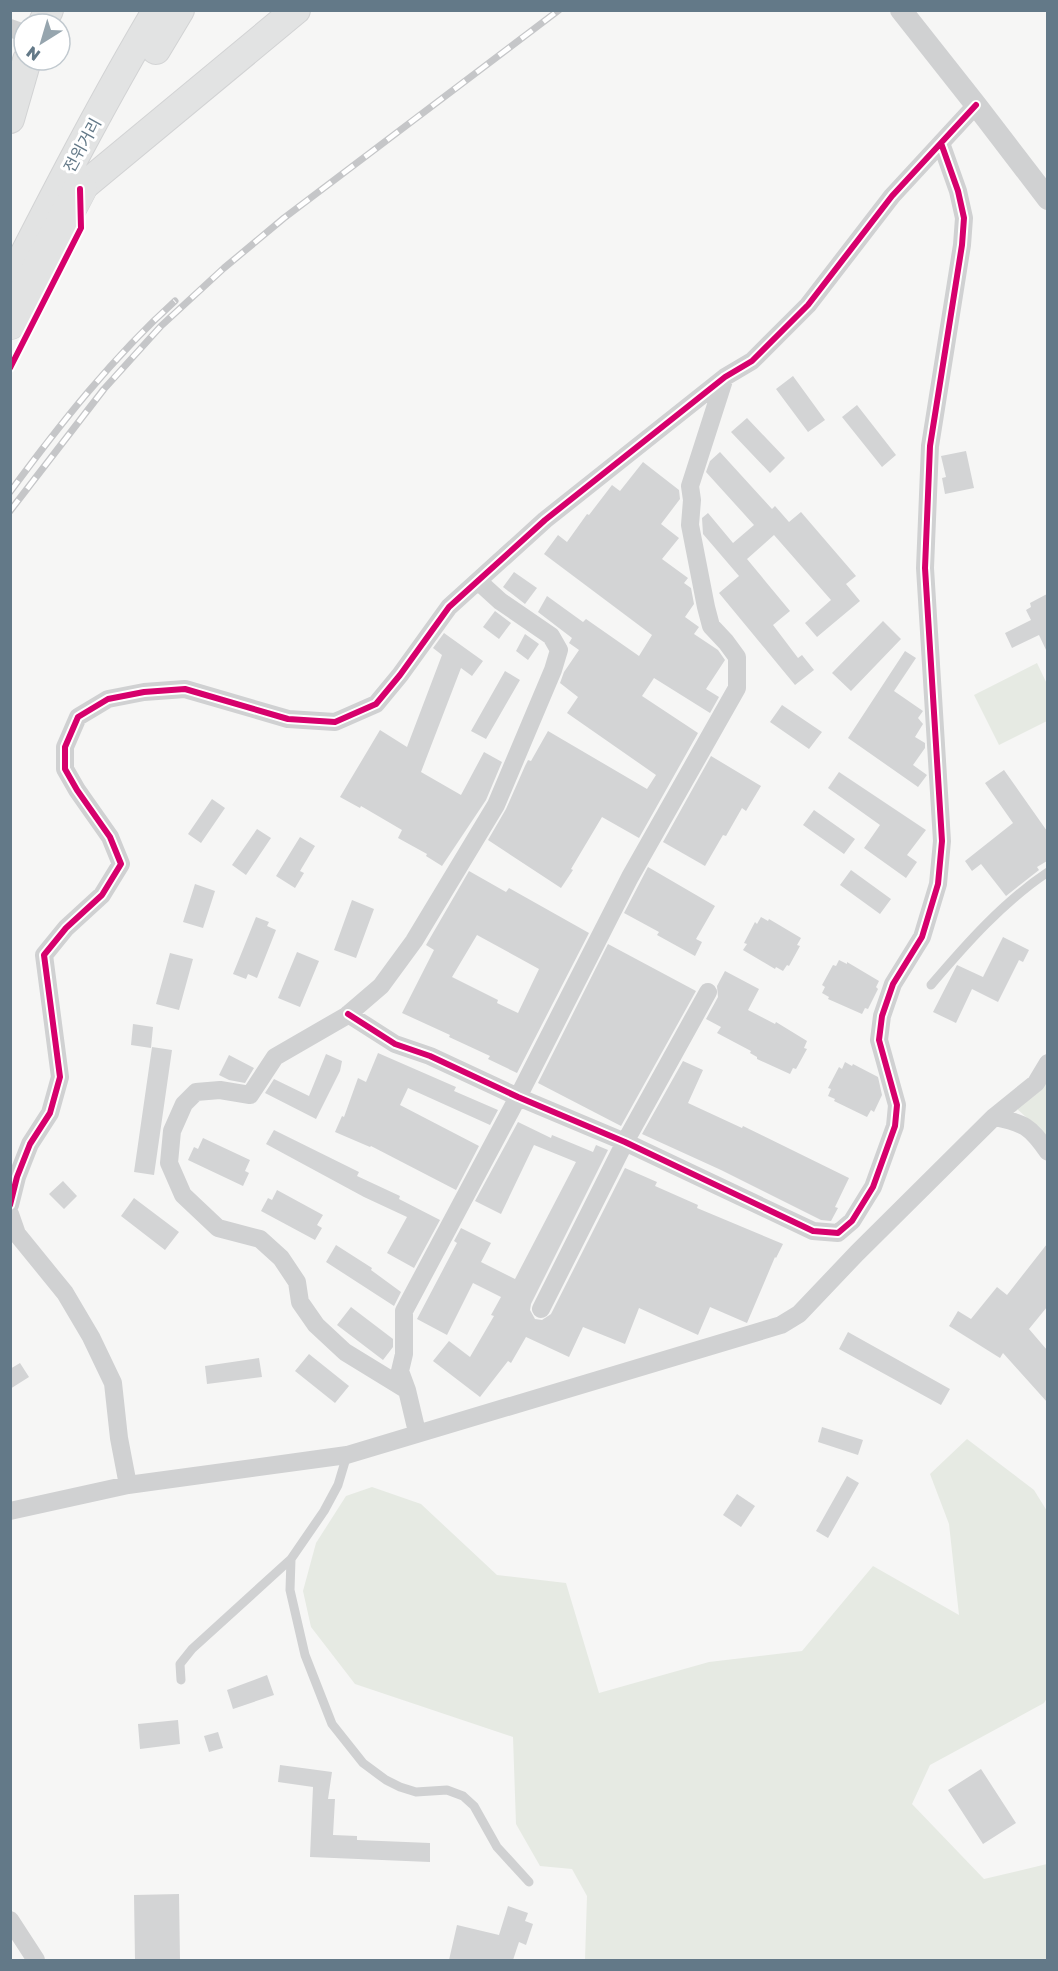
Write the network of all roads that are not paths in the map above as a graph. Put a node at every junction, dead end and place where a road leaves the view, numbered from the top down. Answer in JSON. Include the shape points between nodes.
{"nodes":[{"id":1,"x":157,"y":10,"type":"edge"},
{"id":2,"x":180,"y":10,"type":"edge"},
{"id":3,"x":296,"y":10,"type":"edge"},
{"id":4,"x":901,"y":10,"type":"edge"},
{"id":5,"x":24,"y":72,"type":"edge"},
{"id":6,"x":976,"y":105,"type":"junction"},
{"id":7,"x":10,"y":119,"type":"edge"},
{"id":8,"x":941,"y":143,"type":"junction"},
{"id":9,"x":80,"y":189,"type":"junction"},
{"id":10,"x":1047,"y":199,"type":"edge"},
{"id":11,"x":10,"y":282,"type":"edge"},
{"id":12,"x":10,"y":323,"type":"edge"},
{"id":13,"x":725,"y":377,"type":"junction"},
{"id":14,"x":478,"y":581,"type":"junction"},
{"id":15,"x":1047,"y":872,"type":"edge"},
{"id":16,"x":931,"y":985,"type":"dead end"},
{"id":17,"x":708,"y":992,"type":"dead end"},
{"id":18,"x":348,"y":1014,"type":"junction"},
{"id":19,"x":1047,"y":1063,"type":"edge"},
{"id":20,"x":518,"y":1098,"type":"junction"},
{"id":21,"x":994,"y":1117,"type":"junction"},
{"id":22,"x":625,"y":1142,"type":"junction"},
{"id":23,"x":1047,"y":1152,"type":"edge"},
{"id":24,"x":10,"y":1205,"type":"edge"},
{"id":25,"x":10,"y":1214,"type":"edge"},
{"id":26,"x":541,"y":1309,"type":"dead end"},
{"id":27,"x":407,"y":1390,"type":"junction"},
{"id":28,"x":417,"y":1432,"type":"junction"},
{"id":29,"x":347,"y":1455,"type":"junction"},
{"id":30,"x":128,"y":1485,"type":"junction"},
{"id":31,"x":10,"y":1511,"type":"edge"},
{"id":32,"x":291,"y":1559,"type":"junction"},
{"id":33,"x":181,"y":1680,"type":"dead end"},
{"id":34,"x":529,"y":1882,"type":"dead end"},
{"id":35,"x":10,"y":1920,"type":"edge"},
{"id":36,"x":36,"y":1960,"type":"edge"}],
"edges":[{"from":1,"to":11,"type":"main road","name":"전위거리"},
{"from":2,"to":9,"type":"main road","name":"전위거리"},
{"from":3,"to":9,"type":"main road"},
{"from":4,"to":6,"type":"street"},
{"from":5,"to":7,"type":"main road"},
{"from":6,"to":8,"type":"street"},
{"from":6,"to":10,"type":"street"},
{"from":8,"to":13,"type":"street","via":[[892,196],[808,305],[752,361]]},
{"from":8,"to":22,"type":"street","via":[[964,218],[930,446],[925,568],[942,841],[938,884],[922,937],[893,984],[882,1016],[879,1040],[897,1105],[895,1126],[873,1186],[852,1221],[838,1233],[813,1232]]},
{"from":9,"to":12,"type":"highway"},
{"from":13,"to":14,"type":"street","via":[[545,520]]},
{"from":13,"to":20,"type":"street","via":[[690,486],[690,525],[711,626],[736,657],[737,688],[630,877]]},
{"from":14,"to":18,"type":"street","via":[[551,636],[559,650],[553,670],[496,805],[388,977]]},
{"from":14,"to":24,"type":"street","via":[[449,607],[376,704],[335,722],[288,719],[185,689],[108,699],[78,717],[65,747],[65,769],[110,837],[121,864],[102,895],[66,928],[45,955],[60,1077],[50,1113],[30,1144]]},
{"from":15,"to":16,"type":"lane","via":[[976,935]]},
{"from":17,"to":22,"type":"street"},
{"from":18,"to":20,"type":"street","via":[[395,1044],[430,1056]]},
{"from":18,"to":27,"type":"street","via":[[275,1057],[250,1095],[220,1090],[196,1092],[184,1104],[172,1131],[169,1162],[183,1195],[218,1228],[260,1239],[281,1258],[297,1282],[300,1302],[316,1325],[345,1352]]},
{"from":19,"to":21,"type":"street","via":[[1036,1083]]},
{"from":20,"to":22,"type":"street"},
{"from":20,"to":27,"type":"street","via":[[404,1311],[405,1354],[400,1371]]},
{"from":21,"to":23,"type":"street","via":[[1019,1122],[1035,1134]]},
{"from":21,"to":28,"type":"street","via":[[799,1314],[781,1325]]},
{"from":22,"to":26,"type":"street"},
{"from":25,"to":30,"type":"street","via":[[17,1234],[70,1302],[113,1383]]},
{"from":27,"to":28,"type":"street"},
{"from":28,"to":29,"type":"street"},
{"from":29,"to":30,"type":"street"},
{"from":29,"to":32,"type":"lane","via":[[338,1485]]},
{"from":30,"to":31,"type":"street"},
{"from":32,"to":33,"type":"lane","via":[[192,1649],[180,1664]]},
{"from":32,"to":34,"type":"lane","via":[[290,1590],[305,1655],[332,1724],[363,1763],[386,1780],[416,1792],[447,1790],[463,1797],[474,1806],[497,1846]]},
{"from":35,"to":36,"type":"street"}]}
